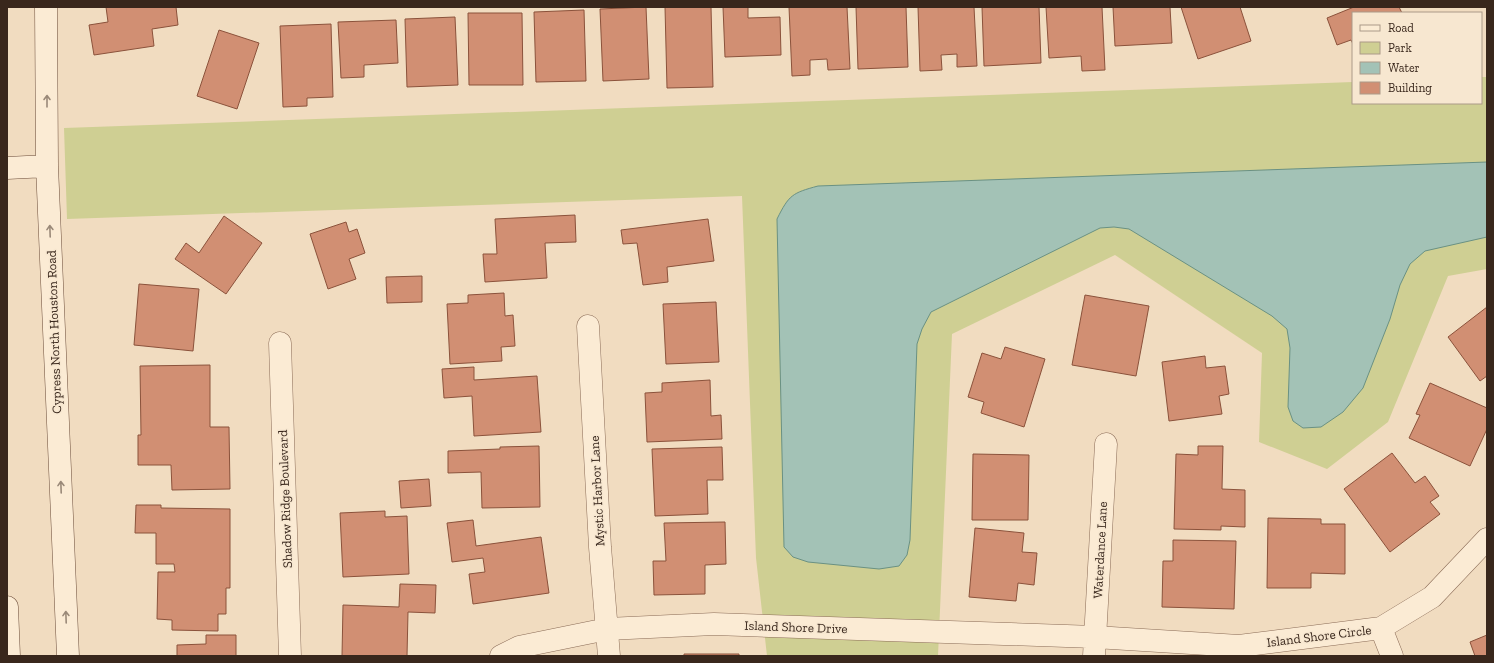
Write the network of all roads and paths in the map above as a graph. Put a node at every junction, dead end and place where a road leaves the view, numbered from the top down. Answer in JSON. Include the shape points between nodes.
{"nodes":[{"id":1,"x":46,"y":7,"type":"edge"},
{"id":2,"x":47,"y":166,"type":"junction"},
{"id":3,"x":7,"y":168,"type":"edge"},
{"id":4,"x":588,"y":326,"type":"dead end"},
{"id":5,"x":280,"y":343,"type":"dead end"},
{"id":6,"x":1106,"y":444,"type":"dead end"},
{"id":7,"x":1487,"y":539,"type":"edge"},
{"id":8,"x":7,"y":607,"type":"edge"},
{"id":9,"x":1381,"y":628,"type":"junction"},
{"id":10,"x":607,"y":629,"type":"junction"},
{"id":11,"x":1094,"y":647,"type":"edge"},
{"id":12,"x":9,"y":656,"type":"edge"},
{"id":13,"x":68,"y":656,"type":"edge"},
{"id":14,"x":290,"y":656,"type":"edge"},
{"id":15,"x":501,"y":656,"type":"edge"},
{"id":16,"x":609,"y":656,"type":"edge"},
{"id":17,"x":1392,"y":656,"type":"edge"}],
"edges":[{"from":2,"to":1,"type":"street","name":"Cypress North Houston Road","one_way":true},
{"from":2,"to":3,"type":"street"},
{"from":13,"to":2,"type":"street","name":"Cypress North Houston Road","one_way":true},
{"from":4,"to":10,"type":"street","name":"Mystic Harbor Lane"},
{"from":5,"to":14,"type":"street","name":"Shadow Ridge Boulevard"},
{"from":6,"to":11,"type":"street","name":"Waterdance Lane"},
{"from":7,"to":9,"type":"street","name":"Island Shore Circle","via":[[1432,596]]},
{"from":8,"to":12,"type":"street"},
{"from":9,"to":11,"type":"street","name":"Island Shore Circle","via":[[1239,646]]},
{"from":9,"to":17,"type":"street"},
{"from":10,"to":11,"type":"street","name":"Island Shore Drive","via":[[714,624]]},
{"from":10,"to":15,"type":"street","name":"Island Shore Drive","via":[[519,648]]},
{"from":10,"to":16,"type":"street","name":"Mystic Harbor Lane"}]}
